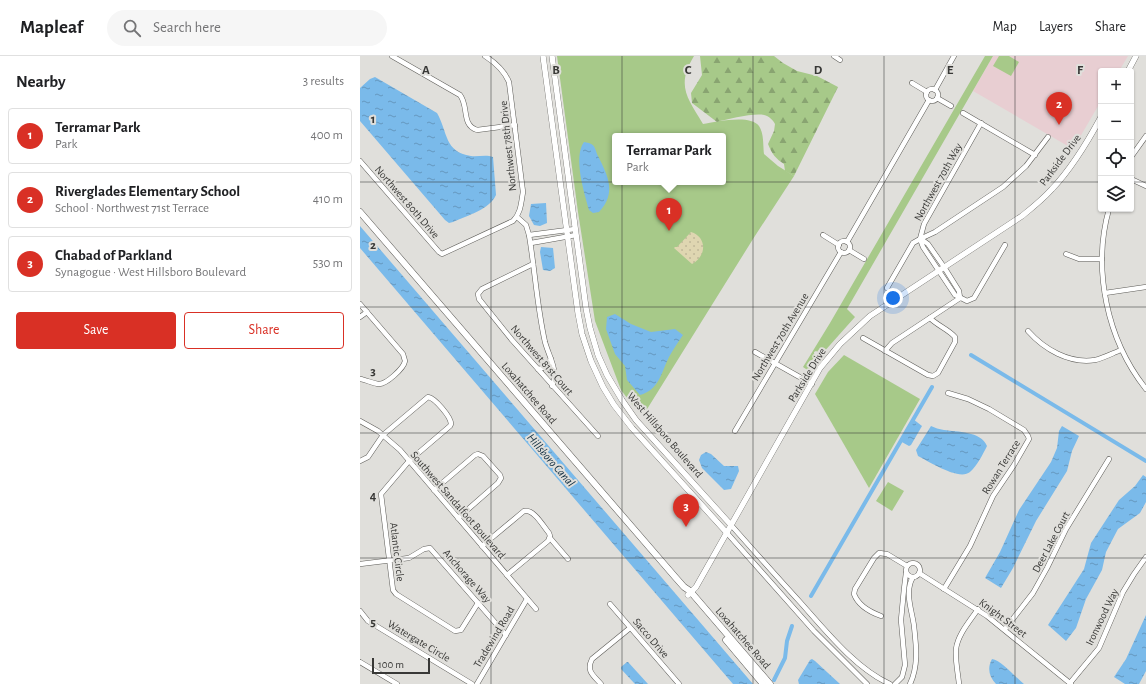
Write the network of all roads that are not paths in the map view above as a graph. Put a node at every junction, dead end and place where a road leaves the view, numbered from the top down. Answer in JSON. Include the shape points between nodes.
{"nodes":[{"id":1,"x":392,"y":56,"type":"edge"},
{"id":2,"x":485,"y":56,"type":"edge"},
{"id":3,"x":543,"y":56,"type":"edge"},
{"id":4,"x":552,"y":56,"type":"edge"},
{"id":5,"x":834,"y":56,"type":"edge"},
{"id":6,"x":954,"y":56,"type":"edge"},
{"id":7,"x":1136,"y":56,"type":"edge"},
{"id":8,"x":840,"y":60,"type":"dead end"},
{"id":9,"x":1130,"y":68,"type":"edge"},
{"id":10,"x":912,"y":84,"type":"dead end"},
{"id":11,"x":935,"y":90,"type":"junction"},
{"id":12,"x":927,"y":92,"type":"junction"},
{"id":13,"x":937,"y":98,"type":"junction"},
{"id":14,"x":929,"y":100,"type":"junction"},
{"id":15,"x":951,"y":106,"type":"dead end"},
{"id":16,"x":963,"y":113,"type":"dead end"},
{"id":17,"x":1098,"y":122,"type":"edge"},
{"id":18,"x":981,"y":123,"type":"junction"},
{"id":19,"x":515,"y":125,"type":"junction"},
{"id":20,"x":1146,"y":136,"type":"edge"},
{"id":21,"x":1048,"y":137,"type":"dead end"},
{"id":22,"x":1134,"y":153,"type":"edge"},
{"id":23,"x":1035,"y":155,"type":"junction"},
{"id":24,"x":360,"y":161,"type":"edge"},
{"id":25,"x":1134,"y":180,"type":"edge"},
{"id":26,"x":1146,"y":186,"type":"edge"},
{"id":27,"x":360,"y":212,"type":"edge"},
{"id":28,"x":1108,"y":212,"type":"edge"},
{"id":29,"x":517,"y":217,"type":"junction"},
{"id":30,"x":576,"y":232,"type":"junction"},
{"id":31,"x":567,"y":233,"type":"junction"},
{"id":32,"x":529,"y":235,"type":"junction"},
{"id":33,"x":823,"y":235,"type":"dead end"},
{"id":34,"x":920,"y":239,"type":"junction"},
{"id":35,"x":530,"y":242,"type":"junction"},
{"id":36,"x":846,"y":242,"type":"junction"},
{"id":37,"x":838,"y":245,"type":"junction"},
{"id":38,"x":1005,"y":245,"type":"dead end"},
{"id":39,"x":931,"y":249,"type":"junction"},
{"id":40,"x":849,"y":250,"type":"junction"},
{"id":41,"x":841,"y":252,"type":"junction"},
{"id":42,"x":926,"y":252,"type":"junction"},
{"id":43,"x":1066,"y":254,"type":"dead end"},
{"id":44,"x":864,"y":259,"type":"dead end"},
{"id":45,"x":1102,"y":259,"type":"junction"},
{"id":46,"x":533,"y":264,"type":"junction"},
{"id":47,"x":942,"y":270,"type":"junction"},
{"id":48,"x":1146,"y":287,"type":"edge"},
{"id":49,"x":886,"y":288,"type":"dead end"},
{"id":50,"x":957,"y":288,"type":"junction"},
{"id":51,"x":952,"y":291,"type":"junction"},
{"id":52,"x":1105,"y":293,"type":"junction"},
{"id":53,"x":960,"y":298,"type":"junction"},
{"id":54,"x":360,"y":304,"type":"edge"},
{"id":55,"x":367,"y":312,"type":"junction"},
{"id":56,"x":360,"y":318,"type":"edge"},
{"id":57,"x":930,"y":318,"type":"junction"},
{"id":58,"x":1028,"y":332,"type":"dead end"},
{"id":59,"x":863,"y":338,"type":"dead end"},
{"id":60,"x":1121,"y":350,"type":"junction"},
{"id":61,"x":885,"y":351,"type":"junction"},
{"id":62,"x":755,"y":352,"type":"dead end"},
{"id":63,"x":551,"y":359,"type":"junction"},
{"id":64,"x":775,"y":364,"type":"junction"},
{"id":65,"x":538,"y":369,"type":"junction"},
{"id":66,"x":360,"y":379,"type":"edge"},
{"id":67,"x":812,"y":384,"type":"junction"},
{"id":68,"x":552,"y":386,"type":"junction"},
{"id":69,"x":1146,"y":389,"type":"edge"},
{"id":70,"x":948,"y":393,"type":"dead end"},
{"id":71,"x":360,"y":421,"type":"edge"},
{"id":72,"x":735,"y":431,"type":"dead end"},
{"id":73,"x":383,"y":435,"type":"junction"},
{"id":74,"x":598,"y":436,"type":"dead end"},
{"id":75,"x":1109,"y":459,"type":"dead end"},
{"id":76,"x":360,"y":461,"type":"edge"},
{"id":77,"x":409,"y":461,"type":"junction"},
{"id":78,"x":434,"y":490,"type":"junction"},
{"id":79,"x":458,"y":518,"type":"junction"},
{"id":80,"x":731,"y":525,"type":"junction"},
{"id":81,"x":727,"y":533,"type":"junction"},
{"id":82,"x":550,"y":538,"type":"junction"},
{"id":83,"x":482,"y":546,"type":"junction"},
{"id":84,"x":1146,"y":557,"type":"edge"},
{"id":85,"x":568,"y":558,"type":"dead end"},
{"id":86,"x":389,"y":561,"type":"junction"},
{"id":87,"x":360,"y":564,"type":"edge"},
{"id":88,"x":907,"y":566,"type":"junction"},
{"id":89,"x":906,"y":573,"type":"junction"},
{"id":90,"x":919,"y":574,"type":"junction"},
{"id":91,"x":507,"y":575,"type":"junction"},
{"id":92,"x":914,"y":577,"type":"junction"},
{"id":93,"x":944,"y":589,"type":"junction"},
{"id":94,"x":689,"y":594,"type":"junction"},
{"id":95,"x":527,"y":599,"type":"junction"},
{"id":96,"x":478,"y":603,"type":"junction"},
{"id":97,"x":610,"y":604,"type":"dead end"},
{"id":98,"x":536,"y":609,"type":"dead end"},
{"id":99,"x":978,"y":609,"type":"junction"},
{"id":100,"x":360,"y":611,"type":"edge"},
{"id":101,"x":881,"y":616,"type":"dead end"},
{"id":102,"x":630,"y":628,"type":"junction"},
{"id":103,"x":1005,"y":629,"type":"junction"},
{"id":104,"x":506,"y":635,"type":"junction"},
{"id":105,"x":360,"y":662,"type":"edge"},
{"id":106,"x":388,"y":682,"type":"edge"},
{"id":107,"x":397,"y":684,"type":"edge"},
{"id":108,"x":472,"y":684,"type":"edge"},
{"id":109,"x":477,"y":684,"type":"edge"},
{"id":110,"x":601,"y":684,"type":"edge"},
{"id":111,"x":679,"y":684,"type":"edge"},
{"id":112,"x":764,"y":684,"type":"edge"},
{"id":113,"x":770,"y":684,"type":"edge"},
{"id":114,"x":867,"y":684,"type":"edge"},
{"id":115,"x":890,"y":684,"type":"edge"},
{"id":116,"x":896,"y":684,"type":"edge"},
{"id":117,"x":910,"y":684,"type":"edge"},
{"id":118,"x":959,"y":684,"type":"edge"},
{"id":119,"x":1071,"y":684,"type":"edge"}],
"edges":[{"from":1,"to":19,"type":"street","via":[[460,95],[465,104],[467,123],[471,128],[476,130]]},
{"from":2,"to":19,"type":"street","name":"Northwest 78th Drive","via":[[506,74]]},
{"from":3,"to":31,"type":"street","name":"West Hillsboro Boulevard"},
{"from":4,"to":30,"type":"street","name":"West Hillsboro Boulevard"},
{"from":5,"to":8,"type":"street"},
{"from":6,"to":11,"type":"street"},
{"from":7,"to":9,"type":"street"},
{"from":10,"to":12,"type":"street"},
{"from":11,"to":12,"type":"street"},
{"from":11,"to":13,"type":"street"},
{"from":12,"to":14,"type":"street"},
{"from":13,"to":14,"type":"street"},
{"from":13,"to":15,"type":"street"},
{"from":14,"to":36,"type":"street"},
{"from":16,"to":18,"type":"street"},
{"from":17,"to":47,"type":"street","name":"Parkside Drive","via":[[1079,155],[1052,190],[1022,216]]},
{"from":18,"to":23,"type":"street"},
{"from":18,"to":34,"type":"street","name":"Northwest 70th Way","via":[[924,224]]},
{"from":19,"to":29,"type":"street","name":"Northwest 78th Drive","via":[[523,192]]},
{"from":20,"to":22,"type":"street"},
{"from":21,"to":23,"type":"street"},
{"from":23,"to":34,"type":"street","via":[[1004,187]]},
{"from":24,"to":29,"type":"street","name":"Northwest 80th Drive","via":[[442,254],[504,226]]},
{"from":25,"to":26,"type":"street"},
{"from":27,"to":94,"type":"main road","name":"Loxahatchee Road"},
{"from":28,"to":45,"type":"street"},
{"from":29,"to":32,"type":"street","via":[[526,225]]},
{"from":30,"to":31,"type":"street"},
{"from":30,"to":80,"type":"street","name":"West Hillsboro Boulevard","via":[[590,328],[598,355],[610,381],[636,420]]},
{"from":31,"to":32,"type":"street"},
{"from":31,"to":35,"type":"street"},
{"from":31,"to":81,"type":"street","name":"West Hillsboro Boulevard","via":[[582,334],[603,387],[632,428]]},
{"from":32,"to":35,"type":"street"},
{"from":33,"to":37,"type":"street"},
{"from":34,"to":39,"type":"street"},
{"from":34,"to":42,"type":"street"},
{"from":34,"to":49,"type":"street","name":"Northwest 70th Way","via":[[913,243]]},
{"from":35,"to":46,"type":"street"},
{"from":36,"to":37,"type":"street"},
{"from":36,"to":40,"type":"street"},
{"from":37,"to":41,"type":"street"},
{"from":38,"to":53,"type":"street","via":[[974,298],[967,301]]},
{"from":39,"to":42,"type":"street"},
{"from":39,"to":47,"type":"street"},
{"from":40,"to":41,"type":"street"},
{"from":40,"to":44,"type":"street"},
{"from":41,"to":64,"type":"street","name":"Northwest 70th Avenue"},
{"from":42,"to":47,"type":"street"},
{"from":43,"to":45,"type":"street","via":[[1079,259]]},
{"from":45,"to":52,"type":"street"},
{"from":46,"to":63,"type":"street","via":[[544,336]]},
{"from":46,"to":65,"type":"street","name":"Northwest 81st Court","via":[[482,289],[478,294],[479,299]]},
{"from":47,"to":50,"type":"street"},
{"from":47,"to":51,"type":"street"},
{"from":47,"to":67,"type":"street","name":"Parkside Drive","via":[[854,329],[831,353]]},
{"from":48,"to":52,"type":"street"},
{"from":50,"to":51,"type":"street"},
{"from":50,"to":53,"type":"street"},
{"from":51,"to":53,"type":"street"},
{"from":52,"to":60,"type":"street"},
{"from":53,"to":57,"type":"street"},
{"from":54,"to":55,"type":"street"},
{"from":55,"to":56,"type":"street"},
{"from":55,"to":66,"type":"street","via":[[403,354],[406,361],[403,368],[384,384]]},
{"from":57,"to":61,"type":"street","via":[[892,343]]},
{"from":57,"to":61,"type":"street","via":[[955,337],[955,342],[938,373],[928,375]]},
{"from":58,"to":60,"type":"street","via":[[1046,348],[1074,359],[1095,360]]},
{"from":59,"to":61,"type":"street"},
{"from":60,"to":69,"type":"street"},
{"from":62,"to":64,"type":"street"},
{"from":63,"to":65,"type":"street","via":[[544,368]]},
{"from":63,"to":68,"type":"street","via":[[555,374]]},
{"from":64,"to":67,"type":"street"},
{"from":64,"to":72,"type":"street","name":"Northwest 70th Avenue"},
{"from":65,"to":68,"type":"street","name":"Northwest 81st Court"},
{"from":67,"to":80,"type":"street","name":"Parkside Drive"},
{"from":68,"to":74,"type":"street","name":"Northwest 81st Court"},
{"from":70,"to":93,"type":"street","name":"Rowan Terrace","via":[[989,409],[1024,430],[1028,439],[993,496],[970,546]]},
{"from":71,"to":73,"type":"street","name":"Southwest Sandalfoot Boulevard"},
{"from":73,"to":76,"type":"street","via":[[368,457]]},
{"from":73,"to":77,"type":"street","name":"Southwest Sandalfoot Boulevard"},
{"from":73,"to":77,"type":"street","name":"Atlantic Circle","via":[[425,399],[433,398],[450,418],[451,424]]},
{"from":75,"to":103,"type":"street","name":"Deer Lake Court","via":[[1066,529],[1034,593]]},
{"from":77,"to":78,"type":"street","name":"Southwest Sandalfoot Boulevard"},
{"from":77,"to":86,"type":"street","name":"Atlantic Circle","via":[[381,494]]},
{"from":78,"to":79,"type":"street","name":"Southwest Sandalfoot Boulevard"},
{"from":78,"to":79,"type":"street","via":[[478,454],[483,456],[500,475],[500,481]]},
{"from":79,"to":83,"type":"street","name":"Southwest Sandalfoot Boulevard"},
{"from":80,"to":81,"type":"street","name":"Parkside Drive"},
{"from":80,"to":115,"type":"street","name":"West Hillsboro Boulevard","via":[[838,643],[867,670]]},
{"from":81,"to":94,"type":"street","name":"Parkside Drive","via":[[696,588]]},
{"from":81,"to":114,"type":"street","name":"West Hillsboro Boulevard","via":[[814,631]]},
{"from":82,"to":83,"type":"street","via":[[549,533],[532,513],[526,511]]},
{"from":82,"to":85,"type":"street"},
{"from":82,"to":91,"type":"street"},
{"from":83,"to":91,"type":"street","name":"Southwest Sandalfoot Boulevard"},
{"from":84,"to":119,"type":"street","name":"Ironwood Way","via":[[1123,592],[1099,648]]},
{"from":86,"to":87,"type":"street","name":"Anchorage Way"},
{"from":86,"to":96,"type":"street","name":"Anchorage Way","via":[[409,558],[430,548]]},
{"from":86,"to":96,"type":"street","name":"Atlantic Circle","via":[[393,590],[396,594],[455,631],[461,630]]},
{"from":88,"to":89,"type":"street"},
{"from":88,"to":90,"type":"street","via":[[911,563],[916,564],[920,568]]},
{"from":88,"to":101,"type":"street","via":[[887,554],[879,553],[854,590],[855,597],[866,609]]},
{"from":89,"to":92,"type":"street"},
{"from":89,"to":116,"type":"street","via":[[901,620],[905,665],[902,677]]},
{"from":90,"to":92,"type":"street"},
{"from":90,"to":93,"type":"street","name":"Knight Street"},
{"from":91,"to":95,"type":"street","name":"Southwest Sandalfoot Boulevard"},
{"from":92,"to":117,"type":"street","via":[[909,594],[917,658]]},
{"from":93,"to":99,"type":"street","name":"Knight Street"},
{"from":94,"to":112,"type":"main road","name":"Loxahatchee Road"},
{"from":94,"to":113,"type":"main road","name":"Loxahatchee Road"},
{"from":95,"to":98,"type":"street","name":"Southwest Sandalfoot Boulevard"},
{"from":95,"to":104,"type":"street","name":"Tradewind Road"},
{"from":96,"to":104,"type":"street","name":"Anchorage Way"},
{"from":97,"to":102,"type":"street","name":"Sacco Drive"},
{"from":99,"to":103,"type":"street","name":"Knight Street"},
{"from":99,"to":118,"type":"street","via":[[957,644]]},
{"from":100,"to":108,"type":"street","name":"Watergate Circle","via":[[368,621]]},
{"from":102,"to":110,"type":"street","via":[[592,659],[589,665],[590,672]]},
{"from":102,"to":111,"type":"street","name":"Sacco Drive"},
{"from":103,"to":119,"type":"street","name":"Knight Street"},
{"from":104,"to":109,"type":"street","name":"Tradewind Road"},
{"from":105,"to":106,"type":"street"},
{"from":106,"to":107,"type":"street"},
{"from":115,"to":116,"type":"street"}]}
